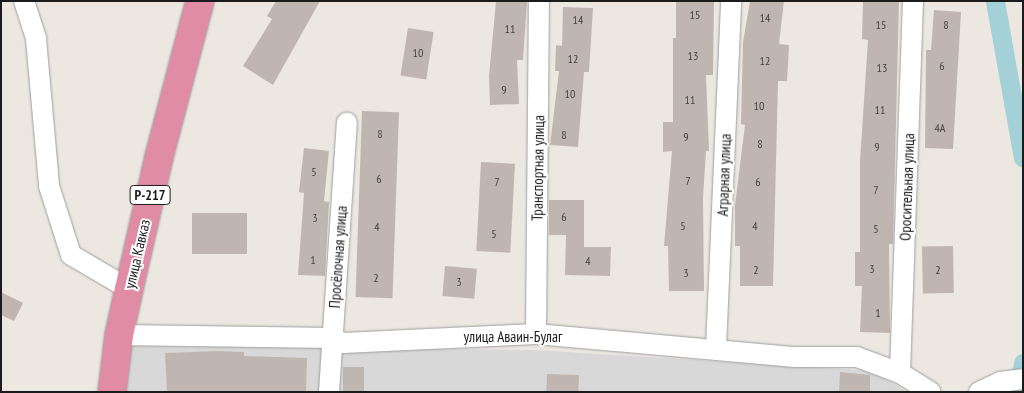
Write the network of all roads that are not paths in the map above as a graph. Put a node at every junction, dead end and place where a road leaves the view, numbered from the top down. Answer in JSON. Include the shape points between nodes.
{"nodes":[{"id":1,"x":24,"y":1,"type":"edge"},
{"id":2,"x":200,"y":1,"type":"edge"},
{"id":3,"x":539,"y":1,"type":"edge"},
{"id":4,"x":731,"y":1,"type":"edge"},
{"id":5,"x":913,"y":1,"type":"edge"},
{"id":6,"x":347,"y":123,"type":"dead end"},
{"id":7,"x":129,"y":289,"type":"junction"},
{"id":8,"x":536,"y":334,"type":"junction"},
{"id":9,"x":119,"y":335,"type":"junction"},
{"id":10,"x":333,"y":338,"type":"junction"},
{"id":11,"x":716,"y":348,"type":"junction"},
{"id":12,"x":900,"y":373,"type":"junction"},
{"id":13,"x":1023,"y":379,"type":"edge"},
{"id":14,"x":112,"y":392,"type":"edge"},
{"id":15,"x":329,"y":392,"type":"edge"},
{"id":16,"x":930,"y":392,"type":"edge"},
{"id":17,"x":979,"y":392,"type":"edge"}],
"edges":[{"from":1,"to":7,"type":"street","via":[[36,39],[49,186],[71,255]]},
{"from":2,"to":7,"type":"highway","name":"улица Кавказ","number":"Р-217"},
{"from":3,"to":8,"type":"street","name":"Транспортная улица"},
{"from":4,"to":11,"type":"street","name":"Аграрная улица"},
{"from":5,"to":12,"type":"street","name":"Оросительная улица"},
{"from":6,"to":10,"type":"street","name":"Просёлочная улица"},
{"from":7,"to":9,"type":"highway","name":"улица Кавказ","number":"Р-217"},
{"from":8,"to":10,"type":"street","name":"улица Аваин-Булаг","via":[[343,342]]},
{"from":8,"to":11,"type":"street","name":"улица Аваин-Булаг"},
{"from":9,"to":10,"type":"street","name":"улица Аваин-Булаг"},
{"from":9,"to":14,"type":"highway","name":"улица Кавказ","number":"Р-217"},
{"from":10,"to":15,"type":"street","name":"Просёлочная улица"},
{"from":11,"to":12,"type":"street","name":"улица Аваин-Булаг","via":[[795,357],[856,357]]},
{"from":12,"to":16,"type":"street","name":"улица Аваин-Булаг"},
{"from":13,"to":17,"type":"street","via":[[1000,382]]}]}
